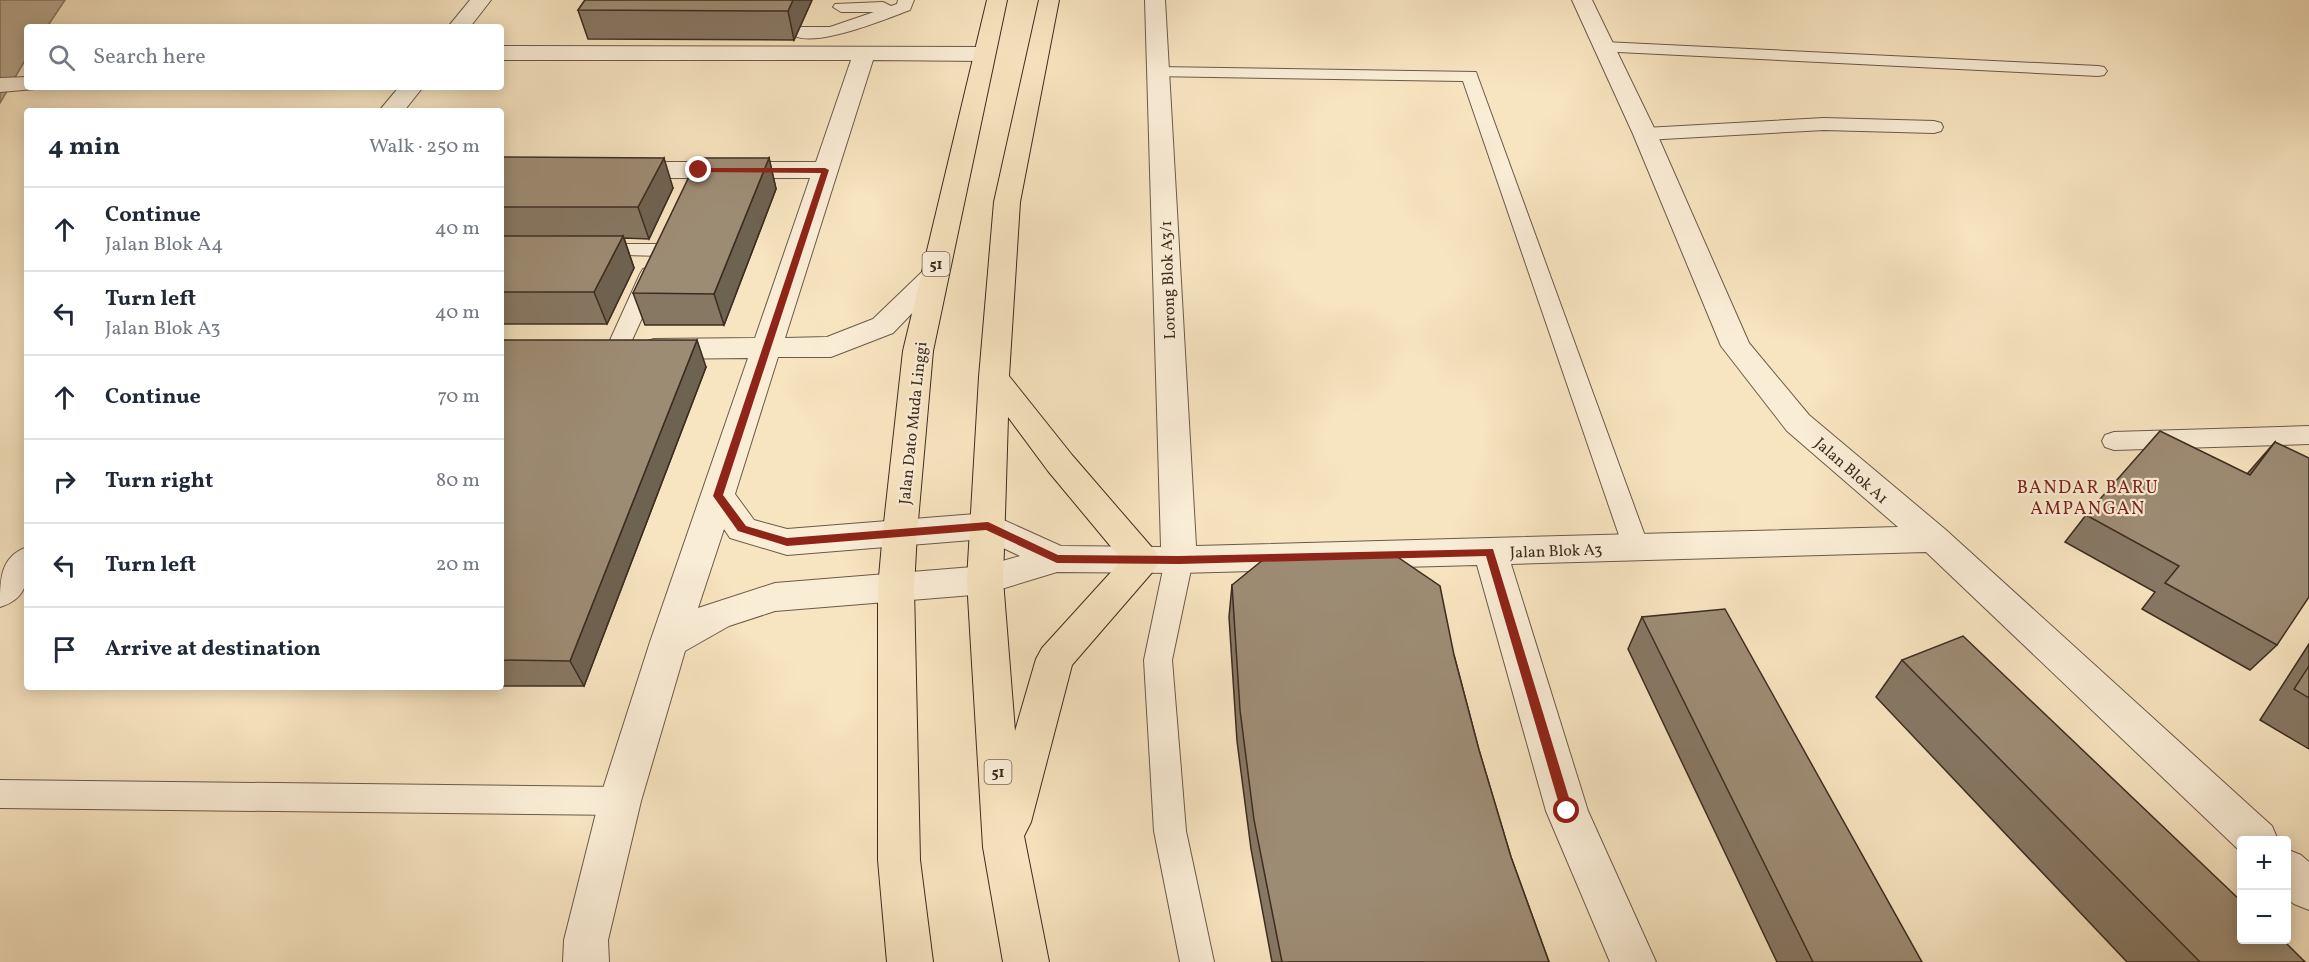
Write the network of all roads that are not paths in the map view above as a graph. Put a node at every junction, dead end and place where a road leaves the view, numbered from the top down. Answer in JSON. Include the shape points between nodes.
{"nodes":[{"id":1,"x":481,"y":0,"type":"edge"},
{"id":2,"x":997,"y":0,"type":"edge"},
{"id":3,"x":1049,"y":0,"type":"edge"},
{"id":4,"x":1155,"y":0,"type":"edge"},
{"id":5,"x":1582,"y":0,"type":"edge"},
{"id":6,"x":842,"y":4,"type":"edge"},
{"id":7,"x":905,"y":4,"type":"edge"},
{"id":8,"x":461,"y":24,"type":"edge"},
{"id":9,"x":798,"y":32,"type":"dead end"},
{"id":10,"x":832,"y":32,"type":"junction"},
{"id":11,"x":1604,"y":47,"type":"junction"},
{"id":12,"x":504,"y":53,"type":"edge"},
{"id":13,"x":864,"y":54,"type":"junction"},
{"id":14,"x":984,"y":54,"type":"junction"},
{"id":15,"x":2098,"y":71,"type":"dead end"},
{"id":16,"x":1158,"y":72,"type":"junction"},
{"id":17,"x":24,"y":84,"type":"edge"},
{"id":18,"x":0,"y":85,"type":"edge"},
{"id":19,"x":408,"y":90,"type":"edge"},
{"id":20,"x":394,"y":108,"type":"edge"},
{"id":21,"x":1934,"y":127,"type":"dead end"},
{"id":22,"x":1645,"y":134,"type":"junction"},
{"id":23,"x":594,"y":170,"type":"edge"},
{"id":24,"x":825,"y":170,"type":"junction"},
{"id":25,"x":671,"y":230,"type":"edge"},
{"id":26,"x":570,"y":250,"type":"edge"},
{"id":27,"x":662,"y":250,"type":"junction"},
{"id":28,"x":934,"y":276,"type":"junction"},
{"id":29,"x":605,"y":349,"type":"joint"},
{"id":30,"x":766,"y":349,"type":"junction"},
{"id":31,"x":994,"y":377,"type":"junction"},
{"id":32,"x":2309,"y":435,"type":"edge"},
{"id":33,"x":2114,"y":441,"type":"dead end"},
{"id":34,"x":718,"y":496,"type":"junction"},
{"id":35,"x":988,"y":526,"type":"junction"},
{"id":36,"x":900,"y":532,"type":"junction"},
{"id":37,"x":1934,"y":540,"type":"junction"},
{"id":38,"x":1636,"y":547,"type":"junction"},
{"id":39,"x":1490,"y":552,"type":"junction"},
{"id":40,"x":1057,"y":559,"type":"junction"},
{"id":41,"x":1161,"y":560,"type":"junction"},
{"id":42,"x":24,"y":564,"type":"edge"},
{"id":43,"x":985,"y":580,"type":"junction"},
{"id":44,"x":896,"y":588,"type":"junction"},
{"id":45,"x":0,"y":593,"type":"edge"},
{"id":46,"x":669,"y":642,"type":"junction"},
{"id":47,"x":0,"y":794,"type":"edge"},
{"id":48,"x":620,"y":801,"type":"junction"},
{"id":49,"x":2253,"y":836,"type":"edge"},
{"id":50,"x":1004,"y":847,"type":"junction"},
{"id":51,"x":2291,"y":874,"type":"edge"},
{"id":52,"x":2309,"y":890,"type":"edge"},
{"id":53,"x":586,"y":962,"type":"edge"},
{"id":54,"x":910,"y":962,"type":"edge"},
{"id":55,"x":1026,"y":962,"type":"edge"},
{"id":56,"x":1197,"y":962,"type":"edge"},
{"id":57,"x":1633,"y":962,"type":"edge"}],
"edges":[{"from":1,"to":8,"type":"street"},
{"from":2,"to":14,"type":"highway","name":"Jalan Dato Muda Linggi","number":"51"},
{"from":3,"to":31,"type":"highway","number":"51","via":[[1007,202]]},
{"from":4,"to":16,"type":"street","name":"Lorong Blok A3/1"},
{"from":5,"to":11,"type":"street","name":"Jalan Blok A1"},
{"from":6,"to":7,"type":"lane"},
{"from":6,"to":10,"type":"lane"},
{"from":7,"to":10,"type":"lane"},
{"from":9,"to":10,"type":"lane"},
{"from":11,"to":15,"type":"lane"},
{"from":11,"to":22,"type":"street","name":"Jalan Blok A1"},
{"from":12,"to":13,"type":"street"},
{"from":13,"to":14,"type":"street"},
{"from":13,"to":24,"type":"street"},
{"from":14,"to":28,"type":"highway","name":"Jalan Dato Muda Linggi","number":"51"},
{"from":16,"to":38,"type":"lane","via":[[1470,76]]},
{"from":16,"to":41,"type":"street","name":"Lorong Blok A3/1"},
{"from":17,"to":18,"type":"street"},
{"from":19,"to":20,"type":"street"},
{"from":21,"to":22,"type":"lane","via":[[1824,124]]},
{"from":22,"to":37,"type":"street","name":"Jalan Blok A1","via":[[1736,346],[1798,423]]},
{"from":23,"to":24,"type":"street","via":[[694,180]]},
{"from":24,"to":30,"type":"street"},
{"from":25,"to":27,"type":"lane"},
{"from":26,"to":27,"type":"lane"},
{"from":27,"to":29,"type":"lane"},
{"from":28,"to":30,"type":"street","via":[[883,326],[831,347]]},
{"from":28,"to":36,"type":"highway","name":"Jalan Dato Muda Linggi","number":"51","via":[[918,351]]},
{"from":29,"to":30,"type":"street"},
{"from":30,"to":34,"type":"street"},
{"from":31,"to":35,"type":"highway","number":"51"},
{"from":31,"to":41,"type":"highway","via":[[1060,463]]},
{"from":32,"to":33,"type":"lane"},
{"from":34,"to":36,"type":"street","via":[[742,529],[787,542]]},
{"from":34,"to":46,"type":"street"},
{"from":35,"to":36,"type":"street"},
{"from":35,"to":40,"type":"street"},
{"from":35,"to":43,"type":"highway","number":"51"},
{"from":36,"to":44,"type":"highway","name":"Jalan Dato Muda Linggi","number":"51"},
{"from":37,"to":38,"type":"street","name":"Jalan Blok A3"},
{"from":37,"to":49,"type":"street","name":"Jalan Blok A1"},
{"from":38,"to":39,"type":"street","name":"Jalan Blok A3"},
{"from":39,"to":41,"type":"street","name":"Jalan Blok A3"},
{"from":39,"to":57,"type":"street","via":[[1567,811]]},
{"from":40,"to":41,"type":"street","name":"Jalan Blok A3"},
{"from":40,"to":43,"type":"street"},
{"from":41,"to":50,"type":"highway","via":[[1055,659]]},
{"from":41,"to":56,"type":"lane","via":[[1158,660],[1170,831]]},
{"from":42,"to":45,"type":"street"},
{"from":43,"to":44,"type":"street"},
{"from":43,"to":50,"type":"highway","number":"51"},
{"from":44,"to":46,"type":"street","via":[[775,597],[716,616]]},
{"from":44,"to":54,"type":"highway","name":"Jalan Dato Muda Linggi","number":"51","via":[[899,860]]},
{"from":46,"to":48,"type":"street"},
{"from":47,"to":48,"type":"lane"},
{"from":48,"to":53,"type":"street","via":[[586,940]]},
{"from":50,"to":55,"type":"highway","number":"51"},
{"from":51,"to":52,"type":"street"}]}
